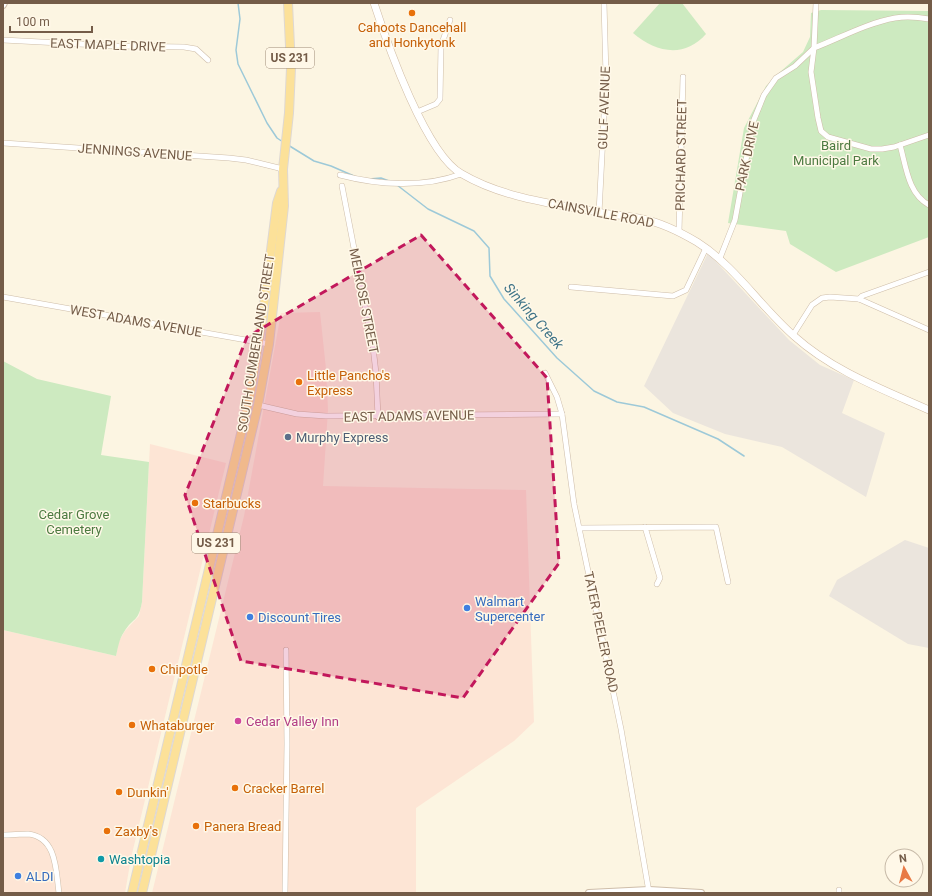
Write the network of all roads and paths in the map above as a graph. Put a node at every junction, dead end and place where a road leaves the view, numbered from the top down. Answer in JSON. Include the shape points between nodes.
{"nodes":[{"id":1,"x":288,"y":3,"type":"edge"},
{"id":2,"x":374,"y":3,"type":"edge"},
{"id":3,"x":604,"y":3,"type":"edge"},
{"id":4,"x":816,"y":3,"type":"edge"},
{"id":5,"x":929,"y":18,"type":"edge"},
{"id":6,"x":450,"y":20,"type":"dead end"},
{"id":7,"x":3,"y":40,"type":"edge"},
{"id":8,"x":814,"y":48,"type":"junction"},
{"id":9,"x":208,"y":60,"type":"dead end"},
{"id":10,"x":683,"y":77,"type":"dead end"},
{"id":11,"x":417,"y":112,"type":"junction"},
{"id":12,"x":929,"y":134,"type":"edge"},
{"id":13,"x":3,"y":143,"type":"edge"},
{"id":14,"x":900,"y":144,"type":"junction"},
{"id":15,"x":283,"y":169,"type":"junction"},
{"id":16,"x":461,"y":174,"type":"junction"},
{"id":17,"x":340,"y":176,"type":"dead end"},
{"id":18,"x":342,"y":186,"type":"dead end"},
{"id":19,"x":282,"y":188,"type":"junction"},
{"id":20,"x":929,"y":205,"type":"edge"},
{"id":21,"x":599,"y":213,"type":"junction"},
{"id":22,"x":679,"y":232,"type":"junction"},
{"id":23,"x":706,"y":248,"type":"junction"},
{"id":24,"x":720,"y":258,"type":"junction"},
{"id":25,"x":929,"y":272,"type":"edge"},
{"id":26,"x":571,"y":287,"type":"dead end"},
{"id":27,"x":3,"y":297,"type":"edge"},
{"id":28,"x":859,"y":299,"type":"junction"},
{"id":29,"x":929,"y":330,"type":"edge"},
{"id":30,"x":793,"y":335,"type":"junction"},
{"id":31,"x":259,"y":343,"type":"junction"},
{"id":32,"x":269,"y":344,"type":"junction"},
{"id":33,"x":545,"y":373,"type":"dead end"},
{"id":34,"x":258,"y":404,"type":"junction"},
{"id":35,"x":929,"y":410,"type":"edge"},
{"id":36,"x":562,"y":414,"type":"junction"},
{"id":37,"x":378,"y":417,"type":"junction"},
{"id":38,"x":645,"y":527,"type":"junction"},
{"id":39,"x":580,"y":528,"type":"junction"},
{"id":40,"x":728,"y":582,"type":"dead end"},
{"id":41,"x":657,"y":584,"type":"dead end"},
{"id":42,"x":286,"y":650,"type":"dead end"},
{"id":43,"x":3,"y":834,"type":"edge"},
{"id":44,"x":649,"y":892,"type":"edge"},
{"id":45,"x":59,"y":893,"type":"edge"},
{"id":46,"x":132,"y":893,"type":"edge"},
{"id":47,"x":142,"y":893,"type":"edge"},
{"id":48,"x":285,"y":893,"type":"edge"},
{"id":49,"x":589,"y":893,"type":"edge"},
{"id":50,"x":702,"y":893,"type":"edge"}],
"edges":[{"from":1,"to":15,"type":"main road","name":"SOUTH CUMBERLAND STREET","number":"US 231","via":[[291,68]]},
{"from":2,"to":11,"type":"main road","name":"CAINSVILLE ROAD"},
{"from":3,"to":21,"type":"street","name":"GULF AVENUE","via":[[606,76]]},
{"from":4,"to":8,"type":"street"},
{"from":5,"to":8,"type":"street","via":[[911,17],[884,21]]},
{"from":6,"to":11,"type":"street","via":[[441,46],[440,99],[436,104]]},
{"from":7,"to":9,"type":"street","name":"EAST MAPLE DRIVE","via":[[184,47],[196,49]]},
{"from":8,"to":14,"type":"street","via":[[811,72],[821,131],[828,137],[871,149]]},
{"from":8,"to":24,"type":"street","name":"PARK DRIVE","via":[[795,66],[776,78],[764,95],[753,122],[735,220]]},
{"from":10,"to":22,"type":"street","name":"PRICHARD STREET"},
{"from":11,"to":16,"type":"main road","name":"CAINSVILLE ROAD","via":[[444,158]]},
{"from":12,"to":14,"type":"street"},
{"from":13,"to":15,"type":"street","name":"JENNINGS AVENUE","via":[[229,158]]},
{"from":14,"to":20,"type":"street","via":[[913,188],[920,200]]},
{"from":15,"to":19,"type":"main road","name":"SOUTH CUMBERLAND STREET","number":"US 231"},
{"from":16,"to":17,"type":"street","via":[[444,180],[415,182],[362,181]]},
{"from":16,"to":21,"type":"main road","name":"CAINSVILLE ROAD","via":[[501,191]]},
{"from":18,"to":37,"type":"street","name":"MELROSE STREET","via":[[373,347]]},
{"from":19,"to":31,"type":"main road","name":"SOUTH CUMBERLAND STREET","number":"US 231","via":[[277,203]]},
{"from":19,"to":32,"type":"main road","name":"SOUTH CUMBERLAND STREET","number":"US 231","via":[[284,206]]},
{"from":21,"to":22,"type":"main road","name":"CAINSVILLE ROAD","via":[[643,219]]},
{"from":22,"to":23,"type":"main road","name":"CAINSVILLE ROAD"},
{"from":23,"to":24,"type":"main road","name":"CAINSVILLE ROAD"},
{"from":23,"to":26,"type":"street","via":[[686,290],[673,296]]},
{"from":24,"to":30,"type":"main road","name":"CAINSVILLE ROAD"},
{"from":25,"to":28,"type":"street"},
{"from":27,"to":31,"type":"street","name":"WEST ADAMS AVENUE"},
{"from":28,"to":29,"type":"street"},
{"from":28,"to":30,"type":"street","via":[[822,298],[812,305]]},
{"from":30,"to":35,"type":"main road","name":"CAINSVILLE ROAD","via":[[833,365]]},
{"from":31,"to":32,"type":"street","name":"WEST ADAMS AVENUE"},
{"from":31,"to":46,"type":"main road","name":"SOUTH CUMBERLAND STREET","number":"US 231","via":[[237,458]]},
{"from":32,"to":34,"type":"main road","name":"SOUTH CUMBERLAND STREET","number":"US 231"},
{"from":33,"to":36,"type":"street","name":"TATER PEELER ROAD"},
{"from":34,"to":37,"type":"street","name":"EAST ADAMS AVENUE","via":[[308,415]]},
{"from":34,"to":47,"type":"main road","name":"SOUTH CUMBERLAND STREET","number":"US 231"},
{"from":36,"to":37,"type":"street","name":"EAST ADAMS AVENUE"},
{"from":36,"to":39,"type":"street","name":"TATER PEELER ROAD","via":[[569,476]]},
{"from":38,"to":39,"type":"street"},
{"from":38,"to":40,"type":"street","via":[[716,527]]},
{"from":38,"to":41,"type":"street","via":[[660,578]]},
{"from":39,"to":44,"type":"street","name":"TATER PEELER ROAD","via":[[621,729]]},
{"from":42,"to":48,"type":"street"},
{"from":43,"to":45,"type":"street","via":[[30,834],[46,842],[54,858]]},
{"from":44,"to":49,"type":"street"},
{"from":44,"to":50,"type":"street"}]}
